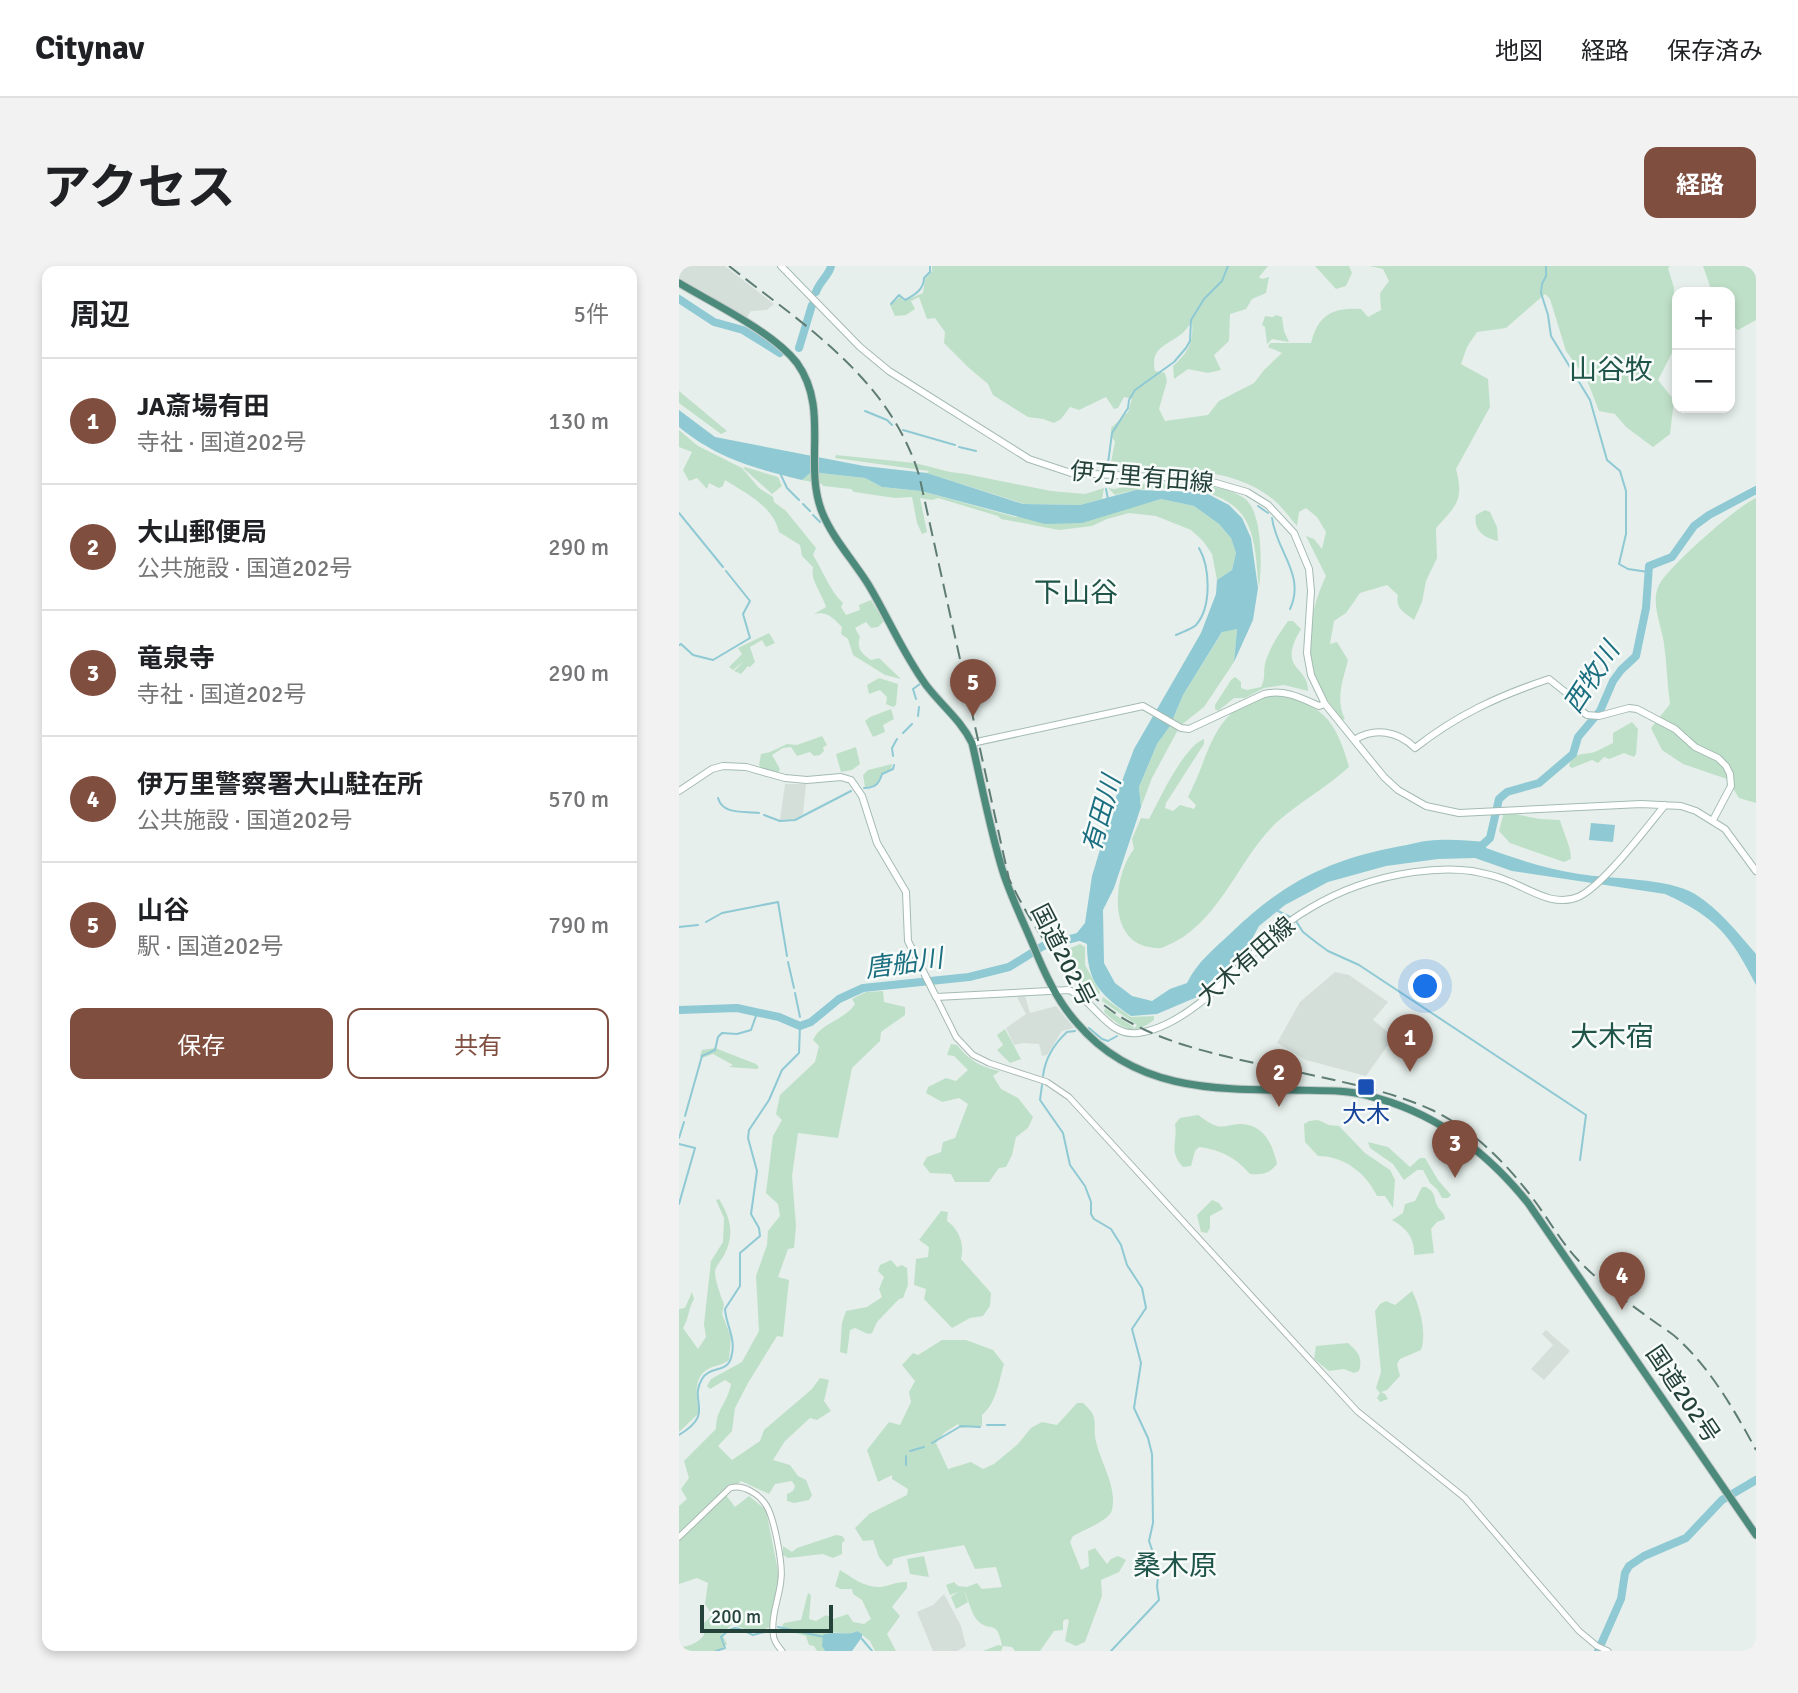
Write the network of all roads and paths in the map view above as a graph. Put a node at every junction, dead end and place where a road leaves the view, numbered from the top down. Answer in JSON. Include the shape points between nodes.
{"nodes":[{"id":1,"x":781,"y":266,"type":"edge"},
{"id":2,"x":679,"y":282,"type":"edge"},
{"id":3,"x":1325,"y":704,"type":"junction"},
{"id":4,"x":1354,"y":740,"type":"junction"},
{"id":5,"x":972,"y":743,"type":"junction"},
{"id":6,"x":679,"y":791,"type":"edge"},
{"id":7,"x":1665,"y":805,"type":"junction"},
{"id":8,"x":1713,"y":820,"type":"junction"},
{"id":9,"x":1756,"y":871,"type":"edge"},
{"id":10,"x":1054,"y":989,"type":"junction"},
{"id":11,"x":936,"y":997,"type":"junction"},
{"id":12,"x":1756,"y":1535,"type":"edge"},
{"id":13,"x":679,"y":1537,"type":"edge"},
{"id":14,"x":782,"y":1651,"type":"edge"},
{"id":15,"x":1608,"y":1651,"type":"edge"}],
"edges":[{"from":1,"to":3,"type":"main road","name":"伊万里有田線","via":[[889,371],[1029,459],[1072,473],[1202,479],[1247,492],[1268,505],[1294,533],[1309,569],[1307,653],[1311,675]]},
{"from":2,"to":5,"type":"highway","name":"国道202号","via":[[777,344],[798,365],[815,408],[815,484],[827,523],[868,583],[914,667]]},
{"from":3,"to":4,"type":"main road","name":"伊万里有田線"},
{"from":3,"to":5,"type":"main road","via":[[1275,692],[1264,694],[1189,729],[1143,706]]},
{"from":4,"to":7,"type":"main road","name":"伊万里有田線","via":[[1389,782],[1415,801],[1445,811]]},
{"from":4,"to":8,"type":"main road","via":[[1374,733],[1396,734],[1415,748],[1471,710],[1549,679],[1581,710],[1595,716],[1637,709],[1718,758],[1730,774],[1731,786]]},
{"from":5,"to":10,"type":"highway","name":"国道202号","via":[[1003,872]]},
{"from":6,"to":11,"type":"main road","via":[[723,766],[785,778],[851,780],[862,796],[877,844],[906,891],[908,941]]},
{"from":7,"to":8,"type":"main road","via":[[1681,806]]},
{"from":7,"to":10,"type":"main road","name":"大木有田線","via":[[1580,896],[1559,901],[1503,879],[1446,870],[1356,887],[1298,916],[1192,1008],[1141,1033],[1108,1024],[1079,994]]},
{"from":8,"to":9,"type":"main road","via":[[1738,844]]},
{"from":10,"to":11,"type":"main road"},
{"from":10,"to":12,"type":"highway","name":"国道202号","via":[[1077,1024],[1103,1048],[1162,1079],[1228,1090],[1369,1096],[1419,1113],[1476,1147],[1528,1203]]},
{"from":11,"to":15,"type":"street","via":[[957,1037],[973,1055],[1047,1082],[1069,1097],[1351,1404],[1465,1498],[1579,1631]]},
{"from":13,"to":14,"type":"street","via":[[730,1488],[750,1490],[766,1504],[781,1571],[772,1631]]}]}
